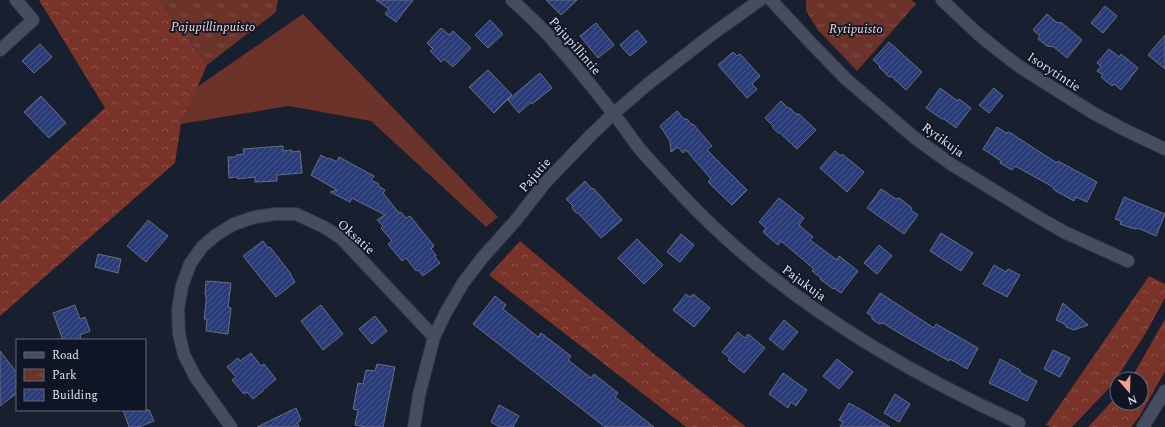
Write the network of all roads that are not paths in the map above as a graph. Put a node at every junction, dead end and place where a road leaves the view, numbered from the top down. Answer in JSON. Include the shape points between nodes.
{"nodes":[{"id":1,"x":16,"y":0,"type":"edge"},
{"id":2,"x":512,"y":0,"type":"edge"},
{"id":3,"x":760,"y":0,"type":"edge"},
{"id":4,"x":771,"y":0,"type":"edge"},
{"id":5,"x":942,"y":0,"type":"edge"},
{"id":6,"x":0,"y":50,"type":"edge"},
{"id":7,"x":613,"y":114,"type":"junction"},
{"id":8,"x":1165,"y":149,"type":"edge"},
{"id":9,"x":1128,"y":261,"type":"dead end"},
{"id":10,"x":434,"y":337,"type":"junction"},
{"id":11,"x":1165,"y":391,"type":"edge"},
{"id":12,"x":1019,"y":423,"type":"dead end"},
{"id":13,"x":232,"y":427,"type":"edge"},
{"id":14,"x":414,"y":427,"type":"edge"},
{"id":15,"x":1143,"y":427,"type":"edge"}],
"edges":[{"from":1,"to":6,"type":"street","via":[[32,20]]},
{"from":2,"to":7,"type":"street","name":"Pajupillintie","via":[[555,42]]},
{"from":3,"to":7,"type":"street","name":"Pajutie","via":[[648,84]]},
{"from":4,"to":9,"type":"street","name":"Rytikuja","via":[[846,79],[915,138],[951,164],[1031,213],[1064,232]]},
{"from":5,"to":8,"type":"street","name":"Isorytintie","via":[[977,33],[1020,67],[1093,113]]},
{"from":7,"to":10,"type":"street","name":"Pajutie","via":[[546,183],[483,257],[463,283]]},
{"from":7,"to":12,"type":"street","name":"Pajukuja","via":[[639,148],[713,227],[784,287],[890,357],[980,406]]},
{"from":10,"to":13,"type":"street","name":"Oksatie","via":[[341,238],[324,227],[296,214],[255,217],[234,224],[202,247],[190,264],[182,286],[178,309],[179,334],[184,355],[196,378]]},
{"from":10,"to":14,"type":"street","name":"Pajutie"},
{"from":11,"to":15,"type":"street"}]}
